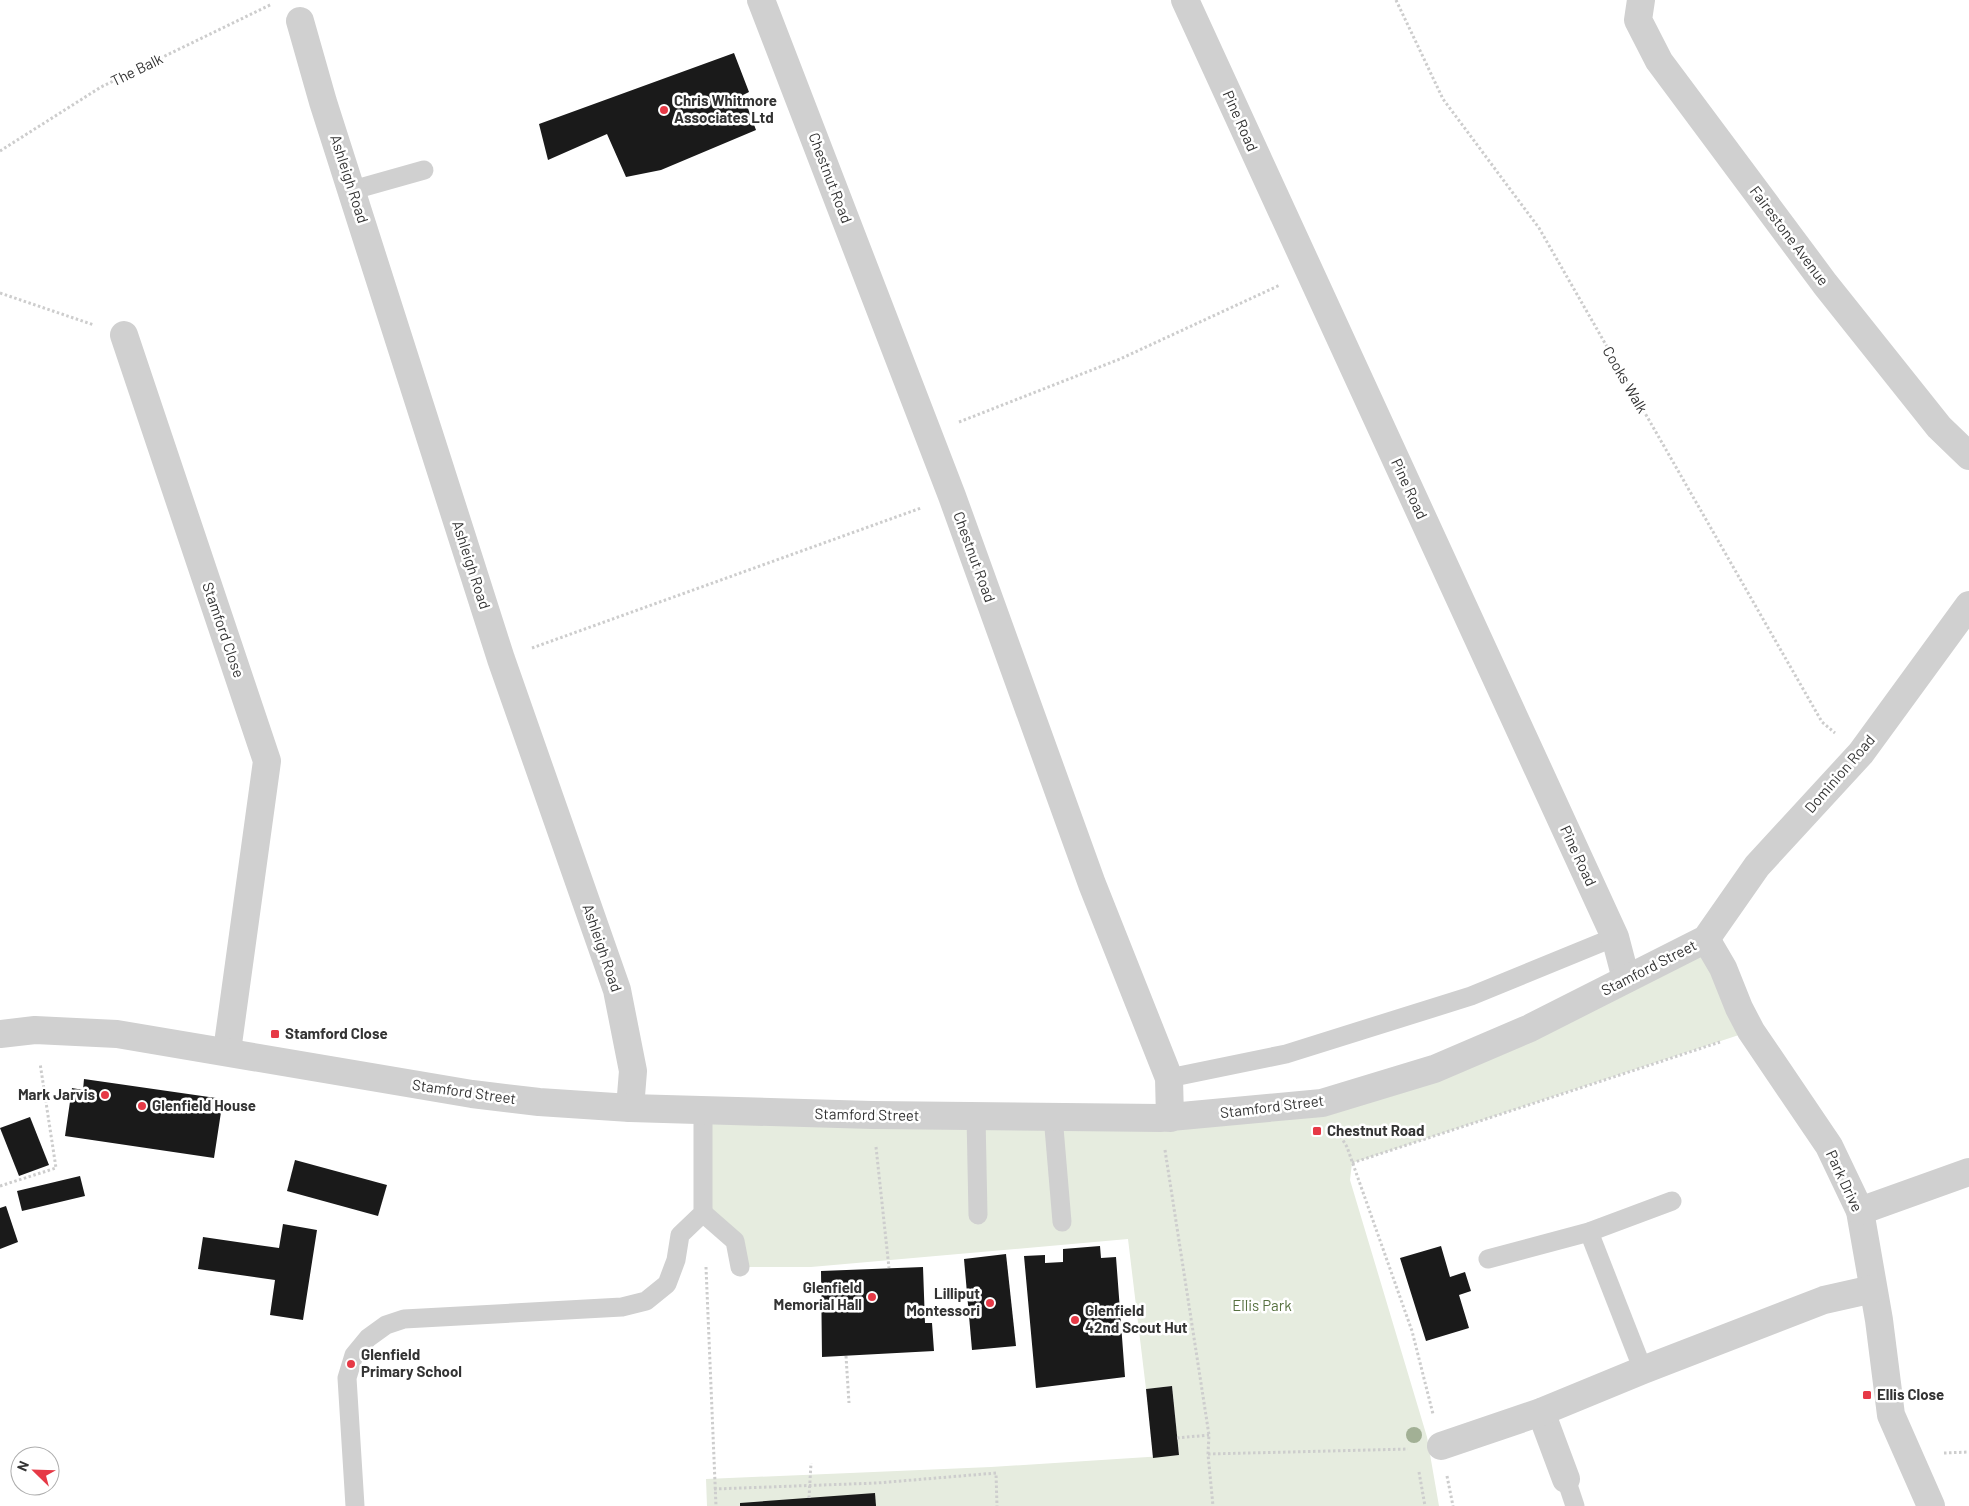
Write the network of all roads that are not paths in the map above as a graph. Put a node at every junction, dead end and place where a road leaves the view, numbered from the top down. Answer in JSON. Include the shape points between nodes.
{"nodes":[{"id":1,"x":760,"y":0,"type":"edge"},
{"id":2,"x":1185,"y":0,"type":"edge"},
{"id":3,"x":1641,"y":0,"type":"edge"},
{"id":4,"x":300,"y":21,"type":"dead end"},
{"id":5,"x":424,"y":170,"type":"dead end"},
{"id":6,"x":353,"y":190,"type":"junction"},
{"id":7,"x":124,"y":335,"type":"road end"},
{"id":8,"x":1969,"y":456,"type":"edge"},
{"id":9,"x":1969,"y":604,"type":"edge"},
{"id":10,"x":1615,"y":936,"type":"junction"},
{"id":11,"x":1706,"y":939,"type":"junction"},
{"id":12,"x":1626,"y":980,"type":"junction"},
{"id":13,"x":0,"y":1034,"type":"edge"},
{"id":14,"x":227,"y":1051,"type":"junction"},
{"id":15,"x":1169,"y":1078,"type":"junction"},
{"id":16,"x":630,"y":1108,"type":"junction"},
{"id":17,"x":703,"y":1111,"type":"junction"},
{"id":18,"x":976,"y":1116,"type":"junction"},
{"id":19,"x":1053,"y":1116,"type":"junction"},
{"id":20,"x":1165,"y":1118,"type":"junction"},
{"id":21,"x":1969,"y":1172,"type":"edge"},
{"id":22,"x":1672,"y":1201,"type":"dead end"},
{"id":23,"x":1860,"y":1211,"type":"junction"},
{"id":24,"x":703,"y":1213,"type":"junction"},
{"id":25,"x":978,"y":1215,"type":"dead end"},
{"id":26,"x":1062,"y":1222,"type":"dead end"},
{"id":27,"x":1589,"y":1232,"type":"junction"},
{"id":28,"x":1488,"y":1259,"type":"dead end"},
{"id":29,"x":740,"y":1267,"type":"dead end"},
{"id":30,"x":1873,"y":1289,"type":"junction"},
{"id":31,"x":1643,"y":1370,"type":"junction"},
{"id":32,"x":1541,"y":1412,"type":"junction"},
{"id":33,"x":1428,"y":1448,"type":"road end"},
{"id":34,"x":1566,"y":1479,"type":"joint"},
{"id":35,"x":355,"y":1506,"type":"edge"},
{"id":36,"x":1575,"y":1506,"type":"edge"},
{"id":37,"x":1932,"y":1506,"type":"edge"}],
"edges":[{"from":1,"to":15,"type":"street","name":"Chestnut Road","via":[[952,496],[1092,884]]},
{"from":2,"to":10,"type":"street","name":"Pine Road"},
{"from":3,"to":8,"type":"street","name":"Fairestone Avenue","via":[[1638,20],[1659,61],[1825,284],[1939,427]]},
{"from":4,"to":6,"type":"street","name":"Ashleigh Road"},
{"from":5,"to":6,"type":"lane"},
{"from":6,"to":16,"type":"street","name":"Ashleigh Road","via":[[501,659],[617,990],[633,1071]]},
{"from":7,"to":14,"type":"street","name":"Stamford Close","via":[[267,761]]},
{"from":9,"to":11,"type":"street","name":"Dominion Road","via":[[1861,753],[1757,866]]},
{"from":10,"to":12,"type":"street","name":"Pine Road"},
{"from":10,"to":15,"type":"lane","via":[[1462,999],[1286,1054]]},
{"from":11,"to":12,"type":"street","name":"Stamford Street"},
{"from":11,"to":23,"type":"street","name":"Park Drive","via":[[1752,1031],[1828,1146]]},
{"from":12,"to":20,"type":"street","name":"Stamford Street","via":[[1530,1028],[1434,1068],[1322,1103]]},
{"from":13,"to":14,"type":"street","name":"Stamford Street","via":[[35,1030],[117,1034]]},
{"from":14,"to":16,"type":"street","name":"Stamford Street","via":[[462,1092],[539,1102]]},
{"from":15,"to":20,"type":"street","name":"Chestnut Road"},
{"from":16,"to":17,"type":"street","name":"Stamford Street"},
{"from":17,"to":18,"type":"street","name":"Stamford Street"},
{"from":17,"to":24,"type":"lane"},
{"from":18,"to":19,"type":"street","name":"Stamford Street"},
{"from":18,"to":25,"type":"lane"},
{"from":19,"to":20,"type":"street","name":"Stamford Street"},
{"from":19,"to":26,"type":"lane"},
{"from":21,"to":23,"type":"street"},
{"from":22,"to":27,"type":"lane"},
{"from":23,"to":30,"type":"street","name":"Park Drive"},
{"from":24,"to":29,"type":"lane","via":[[735,1241]]},
{"from":24,"to":35,"type":"lane","via":[[680,1235],[676,1260],[667,1284],[646,1301],[622,1307],[404,1318],[386,1325],[368,1338],[354,1355],[347,1378]]},
{"from":27,"to":28,"type":"lane"},
{"from":27,"to":31,"type":"lane"},
{"from":30,"to":31,"type":"street","via":[[1824,1300]]},
{"from":30,"to":37,"type":"street","name":"Park Drive","via":[[1891,1415]]},
{"from":31,"to":32,"type":"street"},
{"from":32,"to":33,"type":"street"},
{"from":32,"to":34,"type":"street"},
{"from":34,"to":36,"type":"lane"}]}
